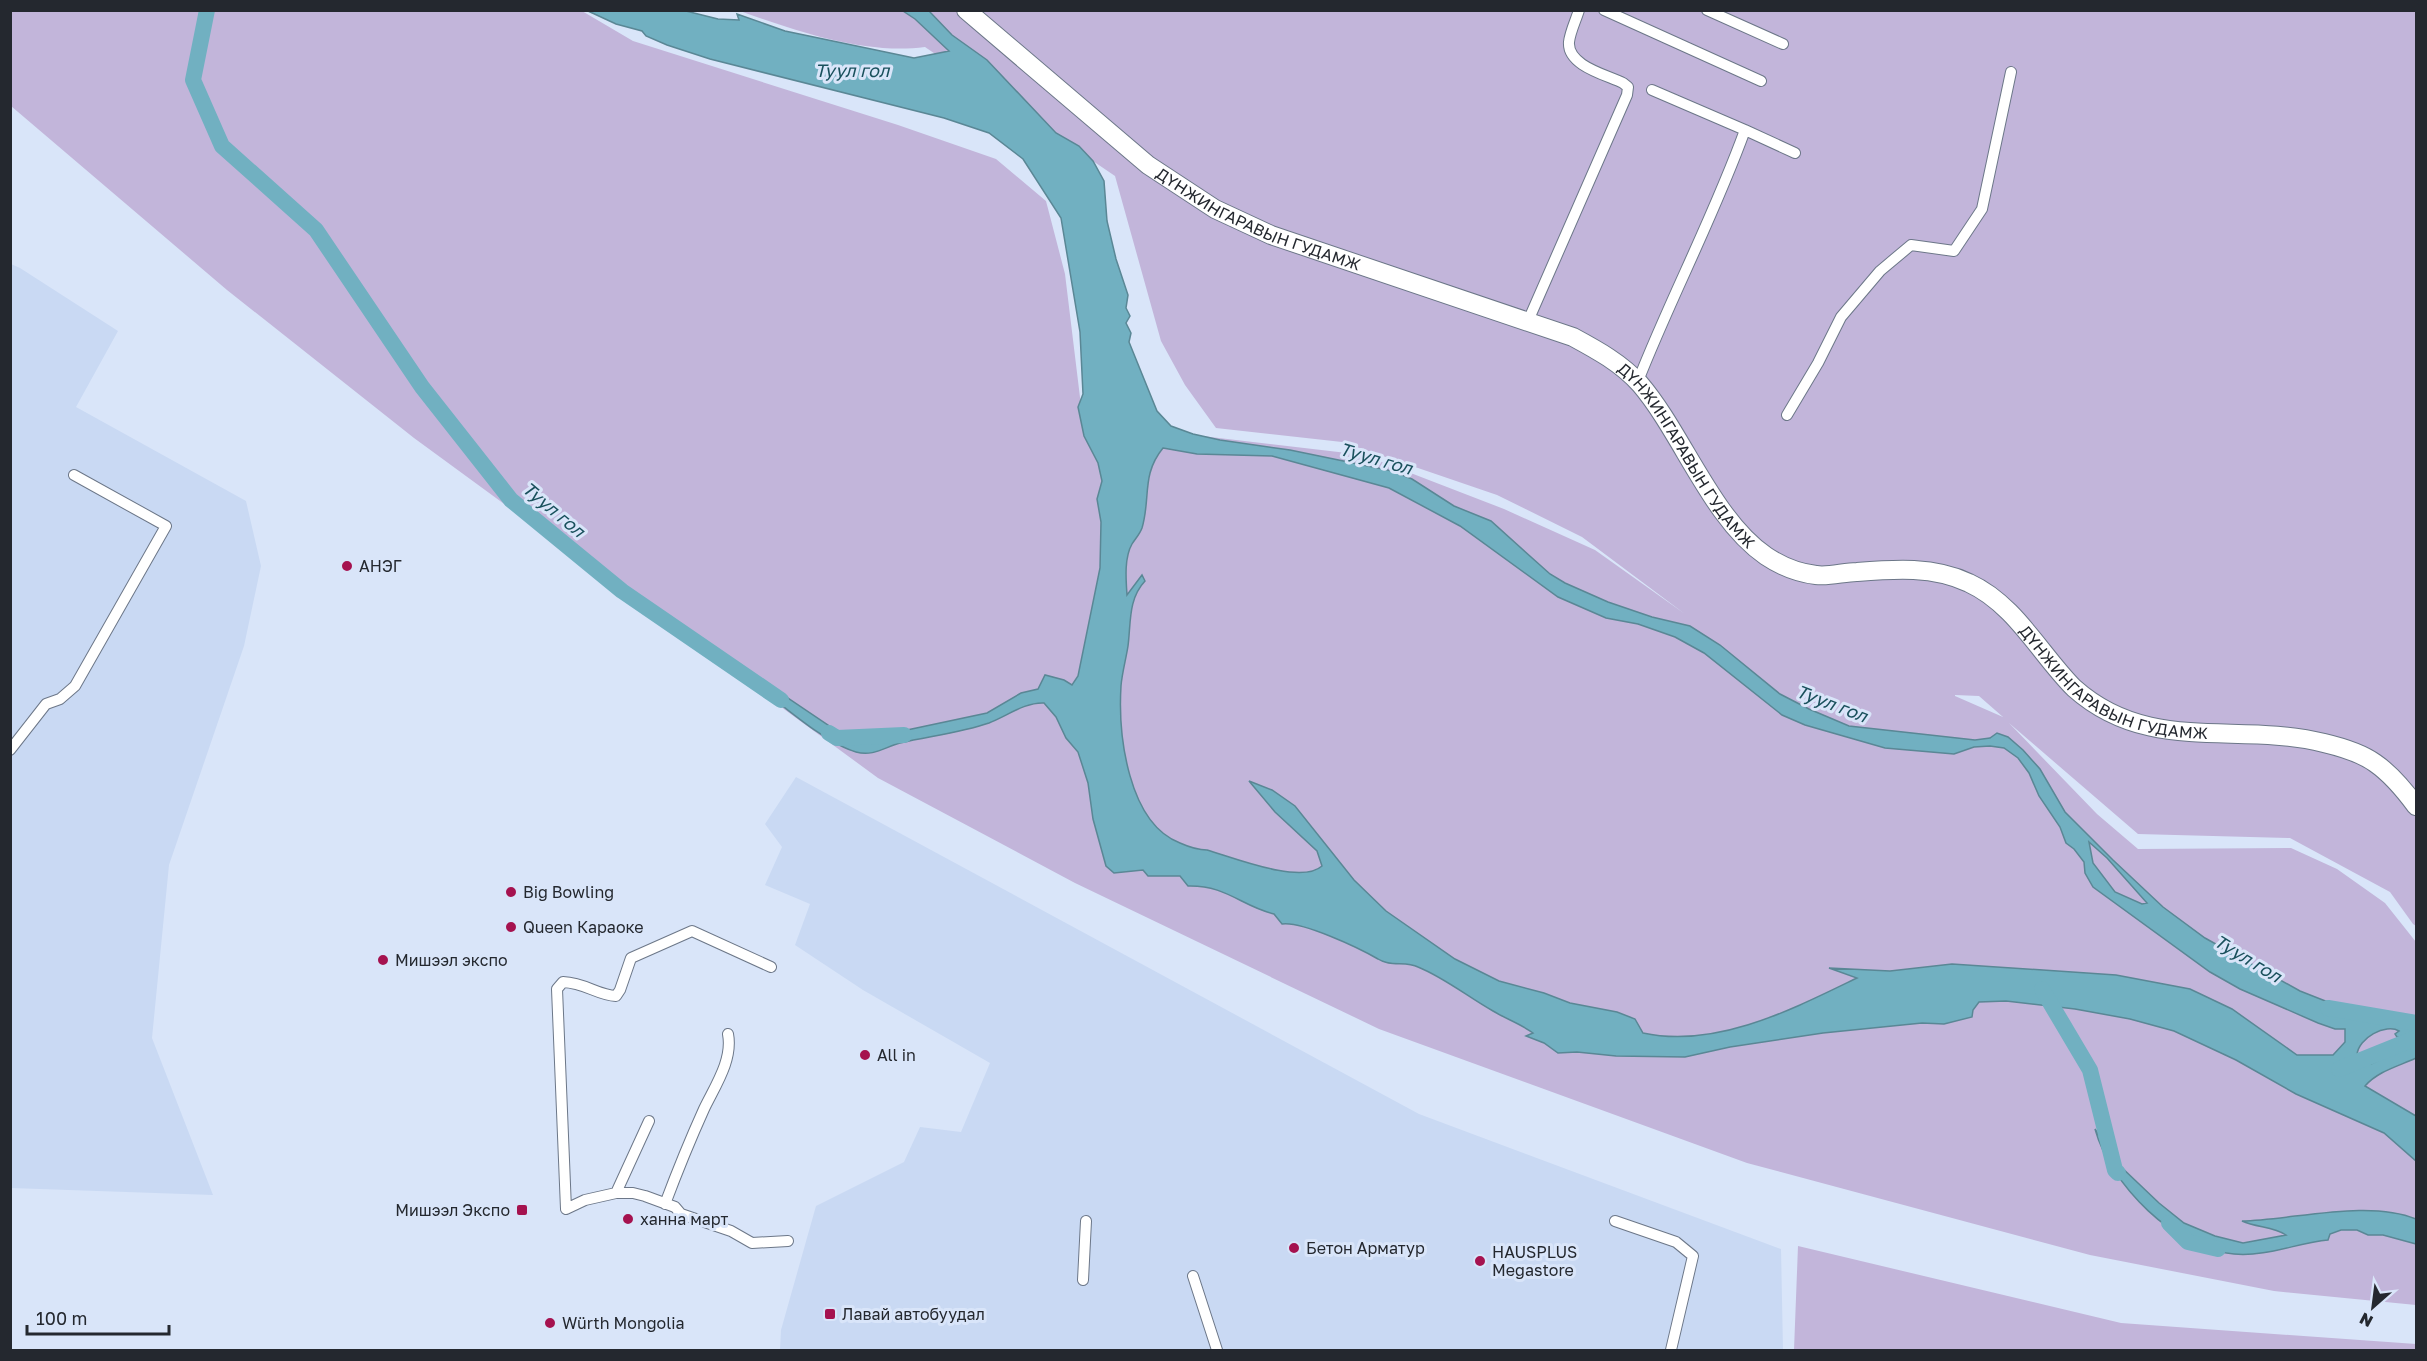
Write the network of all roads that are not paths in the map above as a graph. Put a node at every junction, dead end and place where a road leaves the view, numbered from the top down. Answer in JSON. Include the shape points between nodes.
{"nodes":[{"id":1,"x":966,"y":10,"type":"edge"},
{"id":2,"x":1579,"y":10,"type":"edge"},
{"id":3,"x":1604,"y":10,"type":"edge"},
{"id":4,"x":1707,"y":10,"type":"edge"},
{"id":5,"x":1783,"y":44,"type":"dead end"},
{"id":6,"x":2010,"y":72,"type":"dead end"},
{"id":7,"x":1761,"y":81,"type":"dead end"},
{"id":8,"x":1652,"y":90,"type":"dead end"},
{"id":9,"x":1745,"y":130,"type":"junction"},
{"id":10,"x":1794,"y":153,"type":"dead end"},
{"id":11,"x":1528,"y":321,"type":"junction"},
{"id":12,"x":1638,"y":381,"type":"junction"},
{"id":13,"x":1787,"y":415,"type":"dead end"},
{"id":14,"x":74,"y":475,"type":"dead end"},
{"id":15,"x":10,"y":750,"type":"edge"},
{"id":16,"x":2416,"y":806,"type":"edge"},
{"id":17,"x":771,"y":967,"type":"dead end"},
{"id":18,"x":728,"y":1034,"type":"dead end"},
{"id":19,"x":650,"y":1121,"type":"dead end"},
{"id":20,"x":616,"y":1193,"type":"junction"},
{"id":21,"x":665,"y":1204,"type":"junction"},
{"id":22,"x":1086,"y":1221,"type":"dead end"},
{"id":23,"x":1615,"y":1221,"type":"dead end"},
{"id":24,"x":788,"y":1241,"type":"dead end"},
{"id":25,"x":1193,"y":1276,"type":"dead end"},
{"id":26,"x":1083,"y":1280,"type":"dead end"},
{"id":27,"x":1217,"y":1350,"type":"edge"},
{"id":28,"x":1671,"y":1350,"type":"edge"}],
"edges":[{"from":1,"to":11,"type":"main road","name":"ДҮНЖИНГАРАВЫН ГУДАМЖ","via":[[1148,165],[1215,209],[1270,235]]},
{"from":2,"to":11,"type":"street","via":[[1569,41],[1572,56],[1623,83],[1628,87],[1627,95]]},
{"from":3,"to":7,"type":"street"},
{"from":4,"to":5,"type":"street"},
{"from":6,"to":13,"type":"street","via":[[1982,209],[1954,251],[1911,245],[1880,271],[1841,317]]},
{"from":8,"to":9,"type":"street"},
{"from":9,"to":10,"type":"street"},
{"from":9,"to":12,"type":"street"},
{"from":11,"to":12,"type":"main road","name":"ДҮНЖИНГАРАВЫН ГУДАМЖ","via":[[1580,340],[1615,361]]},
{"from":12,"to":16,"type":"main road","name":"ДҮНЖИНГАРАВЫН ГУДАМЖ","via":[[1728,517],[1750,542],[1776,562],[1819,576],[1914,570],[1969,583],[2001,603],[2061,676],[2088,701],[2109,713],[2137,724],[2184,733],[2265,734],[2337,746],[2374,762]]},
{"from":14,"to":15,"type":"street","via":[[166,526],[75,686],[60,699],[46,704]]},
{"from":17,"to":20,"type":"street","via":[[692,931],[631,958],[616,996],[606,996],[578,983],[563,982],[557,989],[566,1209]]},
{"from":18,"to":21,"type":"street","via":[[730,1043],[722,1075],[704,1108]]},
{"from":19,"to":20,"type":"street"},
{"from":20,"to":21,"type":"street","via":[[633,1193]]},
{"from":21,"to":24,"type":"street","via":[[752,1243]]},
{"from":22,"to":26,"type":"street"},
{"from":23,"to":28,"type":"street","via":[[1676,1242],[1694,1256]]},
{"from":25,"to":27,"type":"street"}]}
